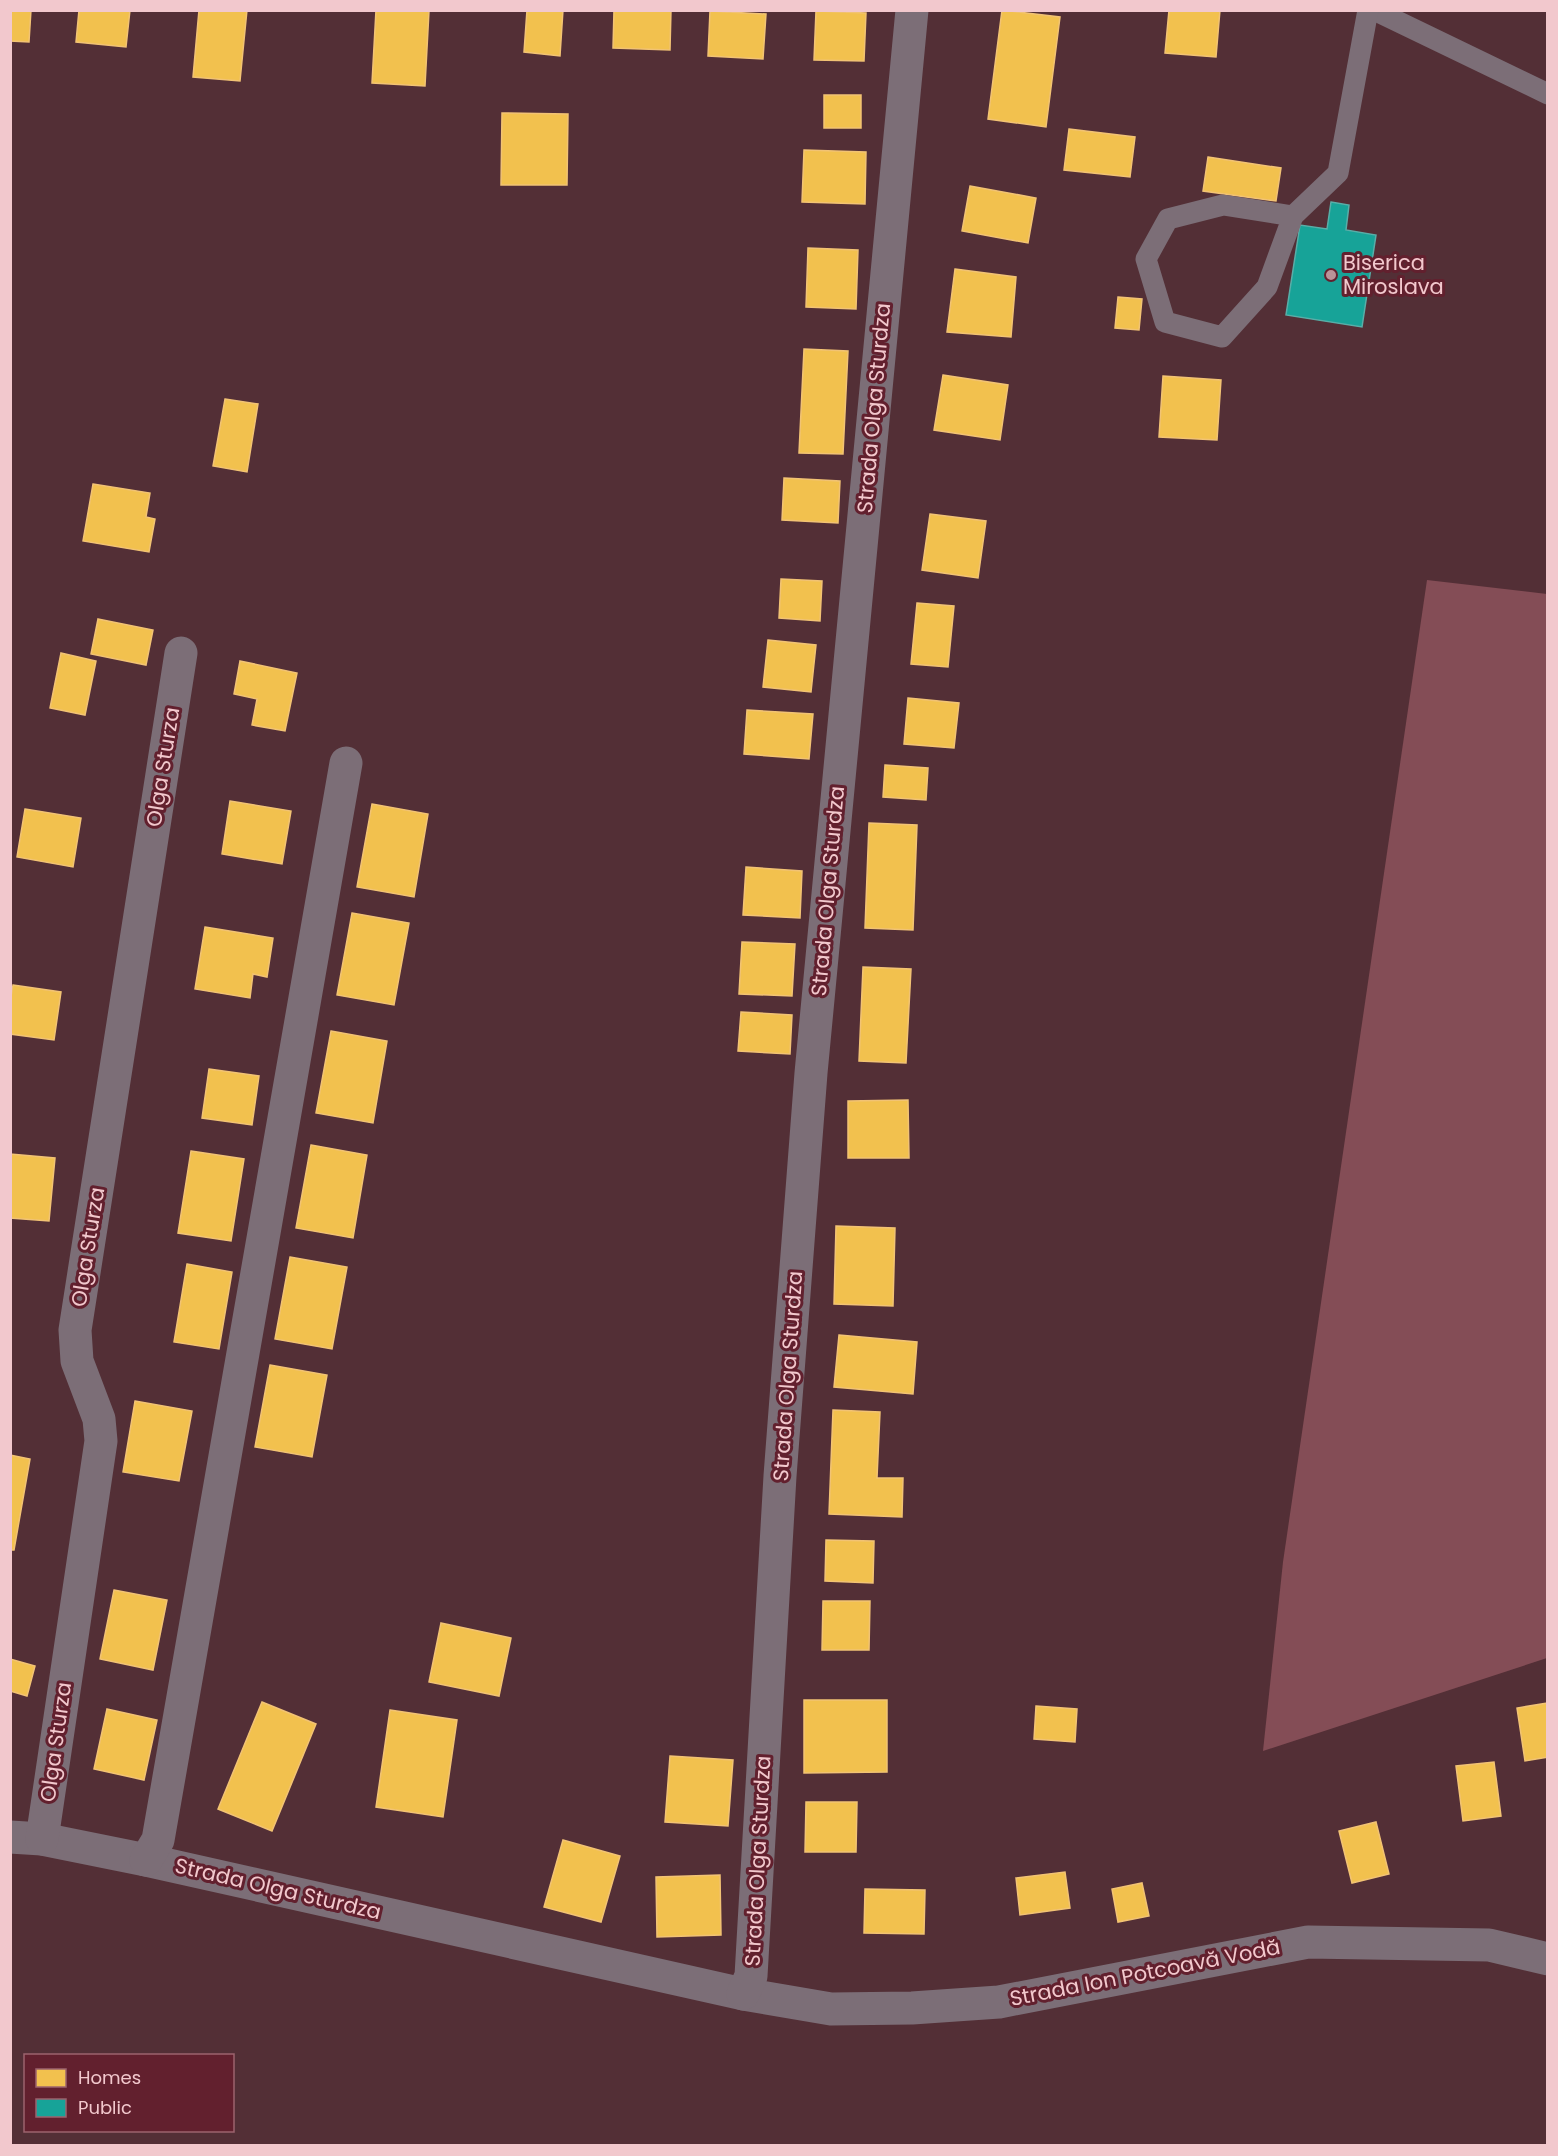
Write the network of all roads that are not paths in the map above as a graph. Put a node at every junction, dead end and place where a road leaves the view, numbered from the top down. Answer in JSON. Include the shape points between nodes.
{"nodes":[{"id":1,"x":912,"y":10,"type":"edge"},
{"id":2,"x":1368,"y":10,"type":"edge"},
{"id":3,"x":1374,"y":10,"type":"edge"},
{"id":4,"x":1548,"y":94,"type":"edge"},
{"id":5,"x":1293,"y":216,"type":"junction"},
{"id":6,"x":180,"y":652,"type":"dead end"},
{"id":7,"x":346,"y":763,"type":"dead end"},
{"id":8,"x":26,"y":1838,"type":"edge"},
{"id":9,"x":146,"y":1860,"type":"junction"},
{"id":10,"x":1548,"y":1959,"type":"edge"},
{"id":11,"x":743,"y":1994,"type":"junction"}],
"edges":[{"from":1,"to":11,"type":"street","name":"Strada Olga Sturdza","via":[[811,1073],[780,1476],[751,1976]]},
{"from":2,"to":5,"type":"lane","via":[[1338,173]]},
{"from":3,"to":4,"type":"lane"},
{"from":5,"to":5,"type":"lane","via":[[1223,205],[1168,219],[1146,259],[1165,322],[1222,337],[1267,287]]},
{"from":6,"to":8,"type":"street","name":"Olga Sturza","via":[[75,1330],[77,1361],[99,1419],[101,1442]]},
{"from":7,"to":9,"type":"street","via":[[158,1839]]},
{"from":8,"to":9,"type":"street","name":"Strada Olga Sturdza"},
{"from":9,"to":11,"type":"street","name":"Strada Olga Sturdza"},
{"from":10,"to":11,"type":"street","name":"Strada Ion Potcoavă Vodă","via":[[1489,1944],[1308,1942],[999,2002],[831,2009]]}]}
